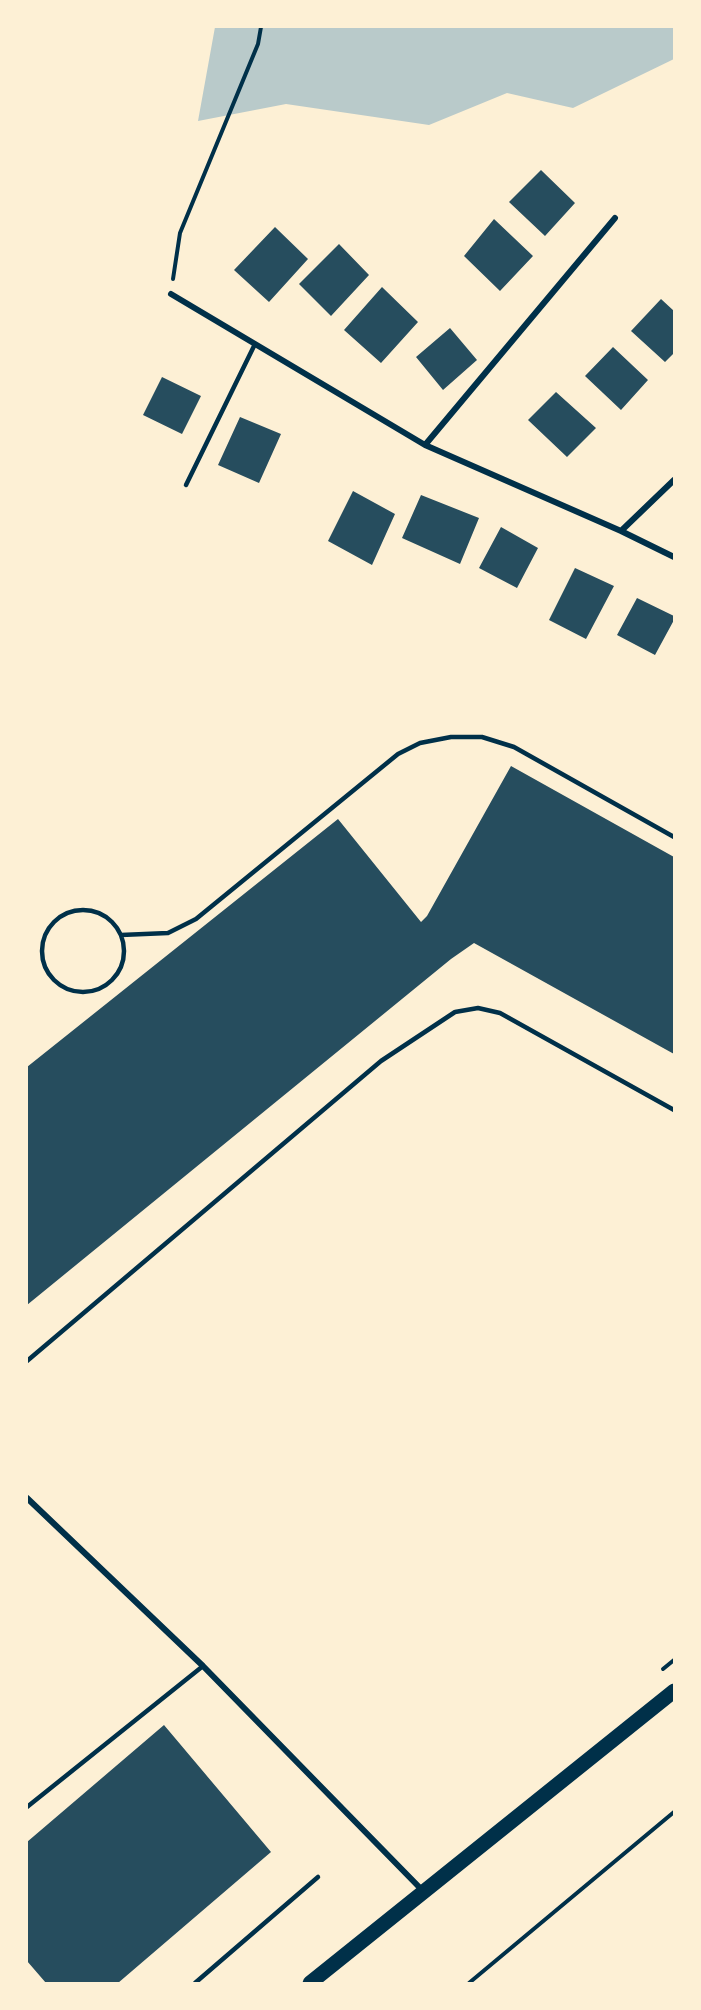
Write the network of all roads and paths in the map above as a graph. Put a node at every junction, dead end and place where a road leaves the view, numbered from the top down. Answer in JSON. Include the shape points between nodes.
{"nodes":[{"id":1,"x":261,"y":27,"type":"edge"},
{"id":2,"x":615,"y":218,"type":"dead end"},
{"id":3,"x":171,"y":294,"type":"joint"},
{"id":4,"x":255,"y":344,"type":"junction"},
{"id":5,"x":425,"y":445,"type":"junction"},
{"id":6,"x":674,"y":480,"type":"edge"},
{"id":7,"x":186,"y":485,"type":"dead end"},
{"id":8,"x":621,"y":531,"type":"junction"},
{"id":9,"x":674,"y":558,"type":"edge"},
{"id":10,"x":674,"y":837,"type":"edge"},
{"id":11,"x":121,"y":935,"type":"junction"},
{"id":12,"x":674,"y":1110,"type":"edge"},
{"id":13,"x":27,"y":1361,"type":"edge"},
{"id":14,"x":27,"y":1498,"type":"edge"},
{"id":15,"x":202,"y":1666,"type":"junction"},
{"id":16,"x":674,"y":1691,"type":"edge"},
{"id":17,"x":27,"y":1807,"type":"edge"},
{"id":18,"x":674,"y":1812,"type":"edge"},
{"id":19,"x":318,"y":1877,"type":"dead end"},
{"id":20,"x":425,"y":1893,"type":"junction"},
{"id":21,"x":195,"y":1983,"type":"edge"},
{"id":22,"x":310,"y":1983,"type":"edge"},
{"id":23,"x":469,"y":1983,"type":"edge"}],
"edges":[{"from":1,"to":3,"type":"path","via":[[258,44],[180,233]]},
{"from":2,"to":5,"type":"street"},
{"from":3,"to":4,"type":"street"},
{"from":4,"to":5,"type":"street"},
{"from":4,"to":7,"type":"lane"},
{"from":5,"to":8,"type":"street"},
{"from":6,"to":8,"type":"street"},
{"from":8,"to":9,"type":"street"},
{"from":10,"to":11,"type":"lane","via":[[513,747],[482,737],[451,737],[420,743],[398,754],[196,919],[168,933]]},
{"from":11,"to":11,"type":"lane","via":[[103,915],[84,910],[64,914],[53,922],[42,946],[47,973],[68,990],[81,993],[101,988],[117,975],[123,962]]},
{"from":12,"to":13,"type":"lane","via":[[500,1013],[478,1008],[455,1012],[381,1061]]},
{"from":14,"to":15,"type":"street"},
{"from":15,"to":17,"type":"lane"},
{"from":15,"to":20,"type":"street"},
{"from":16,"to":20,"type":"main road"},
{"from":18,"to":23,"type":"path"},
{"from":19,"to":21,"type":"lane"},
{"from":20,"to":22,"type":"main road"}]}
